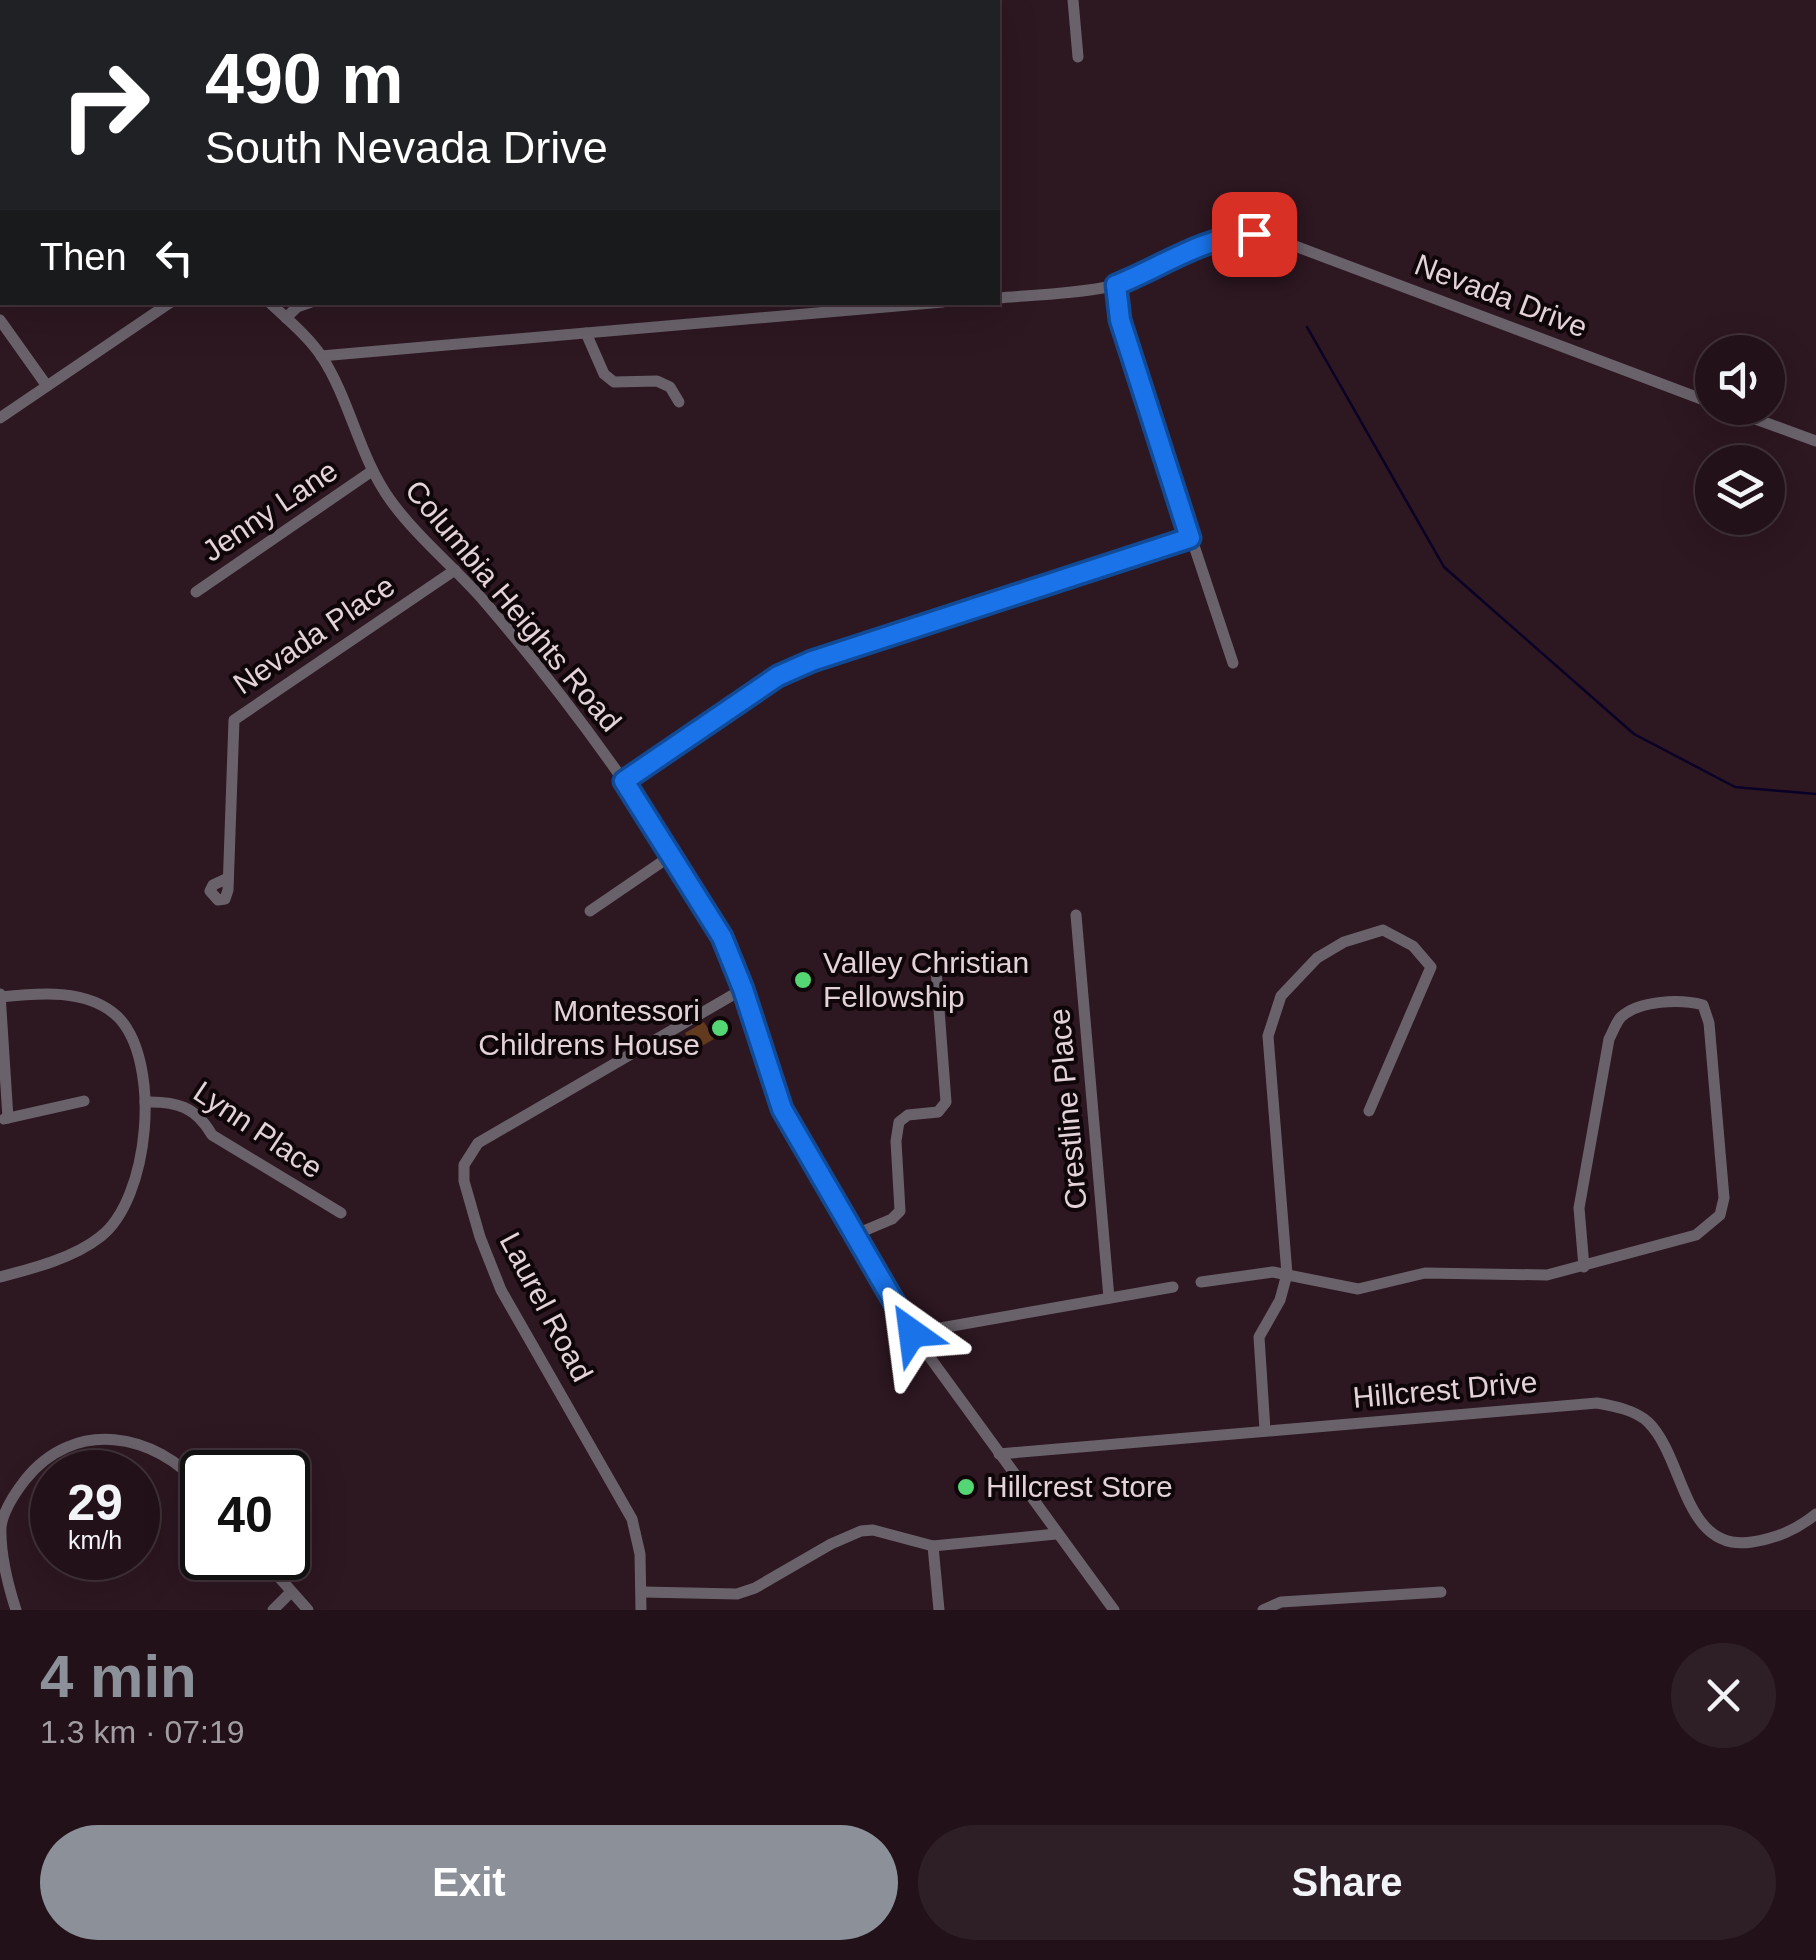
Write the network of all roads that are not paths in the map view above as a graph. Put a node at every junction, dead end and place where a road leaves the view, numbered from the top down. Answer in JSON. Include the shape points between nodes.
{"nodes":[{"id":1,"x":1073,"y":0,"type":"edge"},
{"id":2,"x":1078,"y":57,"type":"dead end"},
{"id":3,"x":1116,"y":285,"type":"junction"},
{"id":4,"x":1000,"y":298,"type":"edge"},
{"id":5,"x":166,"y":305,"type":"edge"},
{"id":6,"x":272,"y":305,"type":"edge"},
{"id":7,"x":303,"y":305,"type":"edge"},
{"id":8,"x":908,"y":305,"type":"edge"},
{"id":9,"x":286,"y":318,"type":"junction"},
{"id":10,"x":0,"y":320,"type":"edge"},
{"id":11,"x":586,"y":333,"type":"junction"},
{"id":12,"x":321,"y":356,"type":"junction"},
{"id":13,"x":47,"y":386,"type":"junction"},
{"id":14,"x":1695,"y":397,"type":"edge"},
{"id":15,"x":679,"y":402,"type":"dead end"},
{"id":16,"x":0,"y":418,"type":"edge"},
{"id":17,"x":1770,"y":425,"type":"edge"},
{"id":18,"x":1816,"y":442,"type":"edge"},
{"id":19,"x":372,"y":471,"type":"junction"},
{"id":20,"x":1190,"y":538,"type":"junction"},
{"id":21,"x":455,"y":570,"type":"junction"},
{"id":22,"x":196,"y":592,"type":"dead end"},
{"id":23,"x":1233,"y":663,"type":"dead end"},
{"id":24,"x":624,"y":781,"type":"junction"},
{"id":25,"x":672,"y":855,"type":"junction"},
{"id":26,"x":228,"y":878,"type":"dead end"},
{"id":27,"x":590,"y":911,"type":"dead end"},
{"id":28,"x":1076,"y":915,"type":"dead end"},
{"id":29,"x":935,"y":956,"type":"dead end"},
{"id":30,"x":743,"y":989,"type":"junction"},
{"id":31,"x":0,"y":995,"type":"edge"},
{"id":32,"x":84,"y":1101,"type":"dead end"},
{"id":33,"x":145,"y":1102,"type":"junction"},
{"id":34,"x":1369,"y":1111,"type":"dead end"},
{"id":35,"x":4,"y":1119,"type":"edge"},
{"id":36,"x":340,"y":1212,"type":"dead end"},
{"id":37,"x":854,"y":1235,"type":"junction"},
{"id":38,"x":1584,"y":1267,"type":"junction"},
{"id":39,"x":1287,"y":1274,"type":"junction"},
{"id":40,"x":0,"y":1277,"type":"edge"},
{"id":41,"x":1202,"y":1282,"type":"dead end"},
{"id":42,"x":1173,"y":1287,"type":"dead end"},
{"id":43,"x":1109,"y":1298,"type":"junction"},
{"id":44,"x":912,"y":1333,"type":"junction"},
{"id":45,"x":1265,"y":1430,"type":"junction"},
{"id":46,"x":999,"y":1454,"type":"junction"},
{"id":47,"x":180,"y":1467,"type":"edge"},
{"id":48,"x":1816,"y":1514,"type":"edge"},
{"id":49,"x":1056,"y":1534,"type":"junction"},
{"id":50,"x":933,"y":1546,"type":"junction"},
{"id":51,"x":281,"y":1580,"type":"edge"},
{"id":52,"x":292,"y":1592,"type":"junction"},
{"id":53,"x":643,"y":1592,"type":"junction"},
{"id":54,"x":1440,"y":1592,"type":"dead end"},
{"id":55,"x":16,"y":1610,"type":"edge"},
{"id":56,"x":273,"y":1610,"type":"edge"},
{"id":57,"x":308,"y":1610,"type":"edge"},
{"id":58,"x":641,"y":1610,"type":"edge"},
{"id":59,"x":939,"y":1610,"type":"edge"},
{"id":60,"x":1114,"y":1610,"type":"edge"},
{"id":61,"x":1263,"y":1610,"type":"edge"}],
"edges":[{"from":1,"to":2,"type":"street"},
{"from":3,"to":4,"type":"street"},
{"from":3,"to":14,"type":"street","name":"Nevada Drive","via":[[1229,236],[1271,237]]},
{"from":3,"to":20,"type":"street","via":[[1120,320]]},
{"from":5,"to":13,"type":"street"},
{"from":6,"to":9,"type":"street","name":"Columbia Heights Road"},
{"from":7,"to":9,"type":"street"},
{"from":8,"to":11,"type":"street"},
{"from":9,"to":12,"type":"street","name":"Columbia Heights Road"},
{"from":10,"to":13,"type":"street"},
{"from":11,"to":12,"type":"street"},
{"from":11,"to":15,"type":"street","via":[[614,382],[658,381]]},
{"from":12,"to":19,"type":"street","name":"Columbia Heights Road"},
{"from":13,"to":16,"type":"street"},
{"from":17,"to":18,"type":"street"},
{"from":19,"to":21,"type":"street","name":"Columbia Heights Road"},
{"from":19,"to":22,"type":"street","name":"Jenny Lane"},
{"from":20,"to":23,"type":"street"},
{"from":20,"to":24,"type":"street","via":[[812,661],[778,676]]},
{"from":21,"to":24,"type":"street","name":"Columbia Heights Road"},
{"from":21,"to":26,"type":"street","name":"Nevada Place","via":[[234,720]]},
{"from":24,"to":25,"type":"street","name":"Columbia Heights Road"},
{"from":25,"to":27,"type":"street"},
{"from":25,"to":30,"type":"street","name":"Columbia Heights Road","via":[[722,937]]},
{"from":28,"to":43,"type":"street","name":"Crestline Place"},
{"from":29,"to":37,"type":"street","via":[[946,1102],[938,1112],[898,1122],[900,1211]]},
{"from":30,"to":37,"type":"street","name":"Columbia Heights Road","via":[[782,1109]]},
{"from":30,"to":53,"type":"street","name":"Laurel Road","via":[[478,1143],[464,1164],[472,1214],[501,1290],[632,1519]]},
{"from":31,"to":33,"type":"street","via":[[77,996],[116,1015],[136,1043]]},
{"from":31,"to":35,"type":"street"},
{"from":32,"to":35,"type":"street"},
{"from":33,"to":36,"type":"street","name":"Lynn Place","via":[[186,1106],[212,1135]]},
{"from":33,"to":40,"type":"street","via":[[125,1210],[100,1238]]},
{"from":34,"to":39,"type":"street","via":[[1431,967],[1413,946],[1383,930],[1317,958],[1281,996],[1268,1036]]},
{"from":37,"to":44,"type":"street","name":"Columbia Heights Road"},
{"from":38,"to":38,"type":"street","via":[[1696,1235],[1720,1215],[1724,1198],[1703,1006],[1634,1008],[1609,1039],[1578,1208]]},
{"from":38,"to":39,"type":"street","via":[[1546,1275],[1425,1272],[1358,1289]]},
{"from":39,"to":41,"type":"street"},
{"from":39,"to":45,"type":"street","via":[[1258,1337]]},
{"from":42,"to":43,"type":"street"},
{"from":43,"to":44,"type":"street"},
{"from":44,"to":46,"type":"street","name":"Columbia Heights Road"},
{"from":45,"to":46,"type":"street","name":"Hillcrest Drive"},
{"from":45,"to":48,"type":"street","name":"Hillcrest Drive","via":[[1597,1402],[1644,1419],[1663,1440],[1704,1530],[1743,1544],[1773,1539]]},
{"from":46,"to":49,"type":"street","name":"Columbia Heights Road"},
{"from":47,"to":55,"type":"street","via":[[135,1442],[98,1440],[61,1448],[39,1462],[13,1495],[1,1526]]},
{"from":49,"to":50,"type":"street"},
{"from":49,"to":60,"type":"street","name":"Columbia Heights Road"},
{"from":50,"to":53,"type":"street","via":[[862,1531],[738,1594]]},
{"from":50,"to":59,"type":"street"},
{"from":51,"to":52,"type":"street"},
{"from":52,"to":56,"type":"street"},
{"from":52,"to":57,"type":"street"},
{"from":53,"to":58,"type":"street","name":"Laurel Road"},
{"from":54,"to":61,"type":"street","via":[[1281,1602]]}]}
